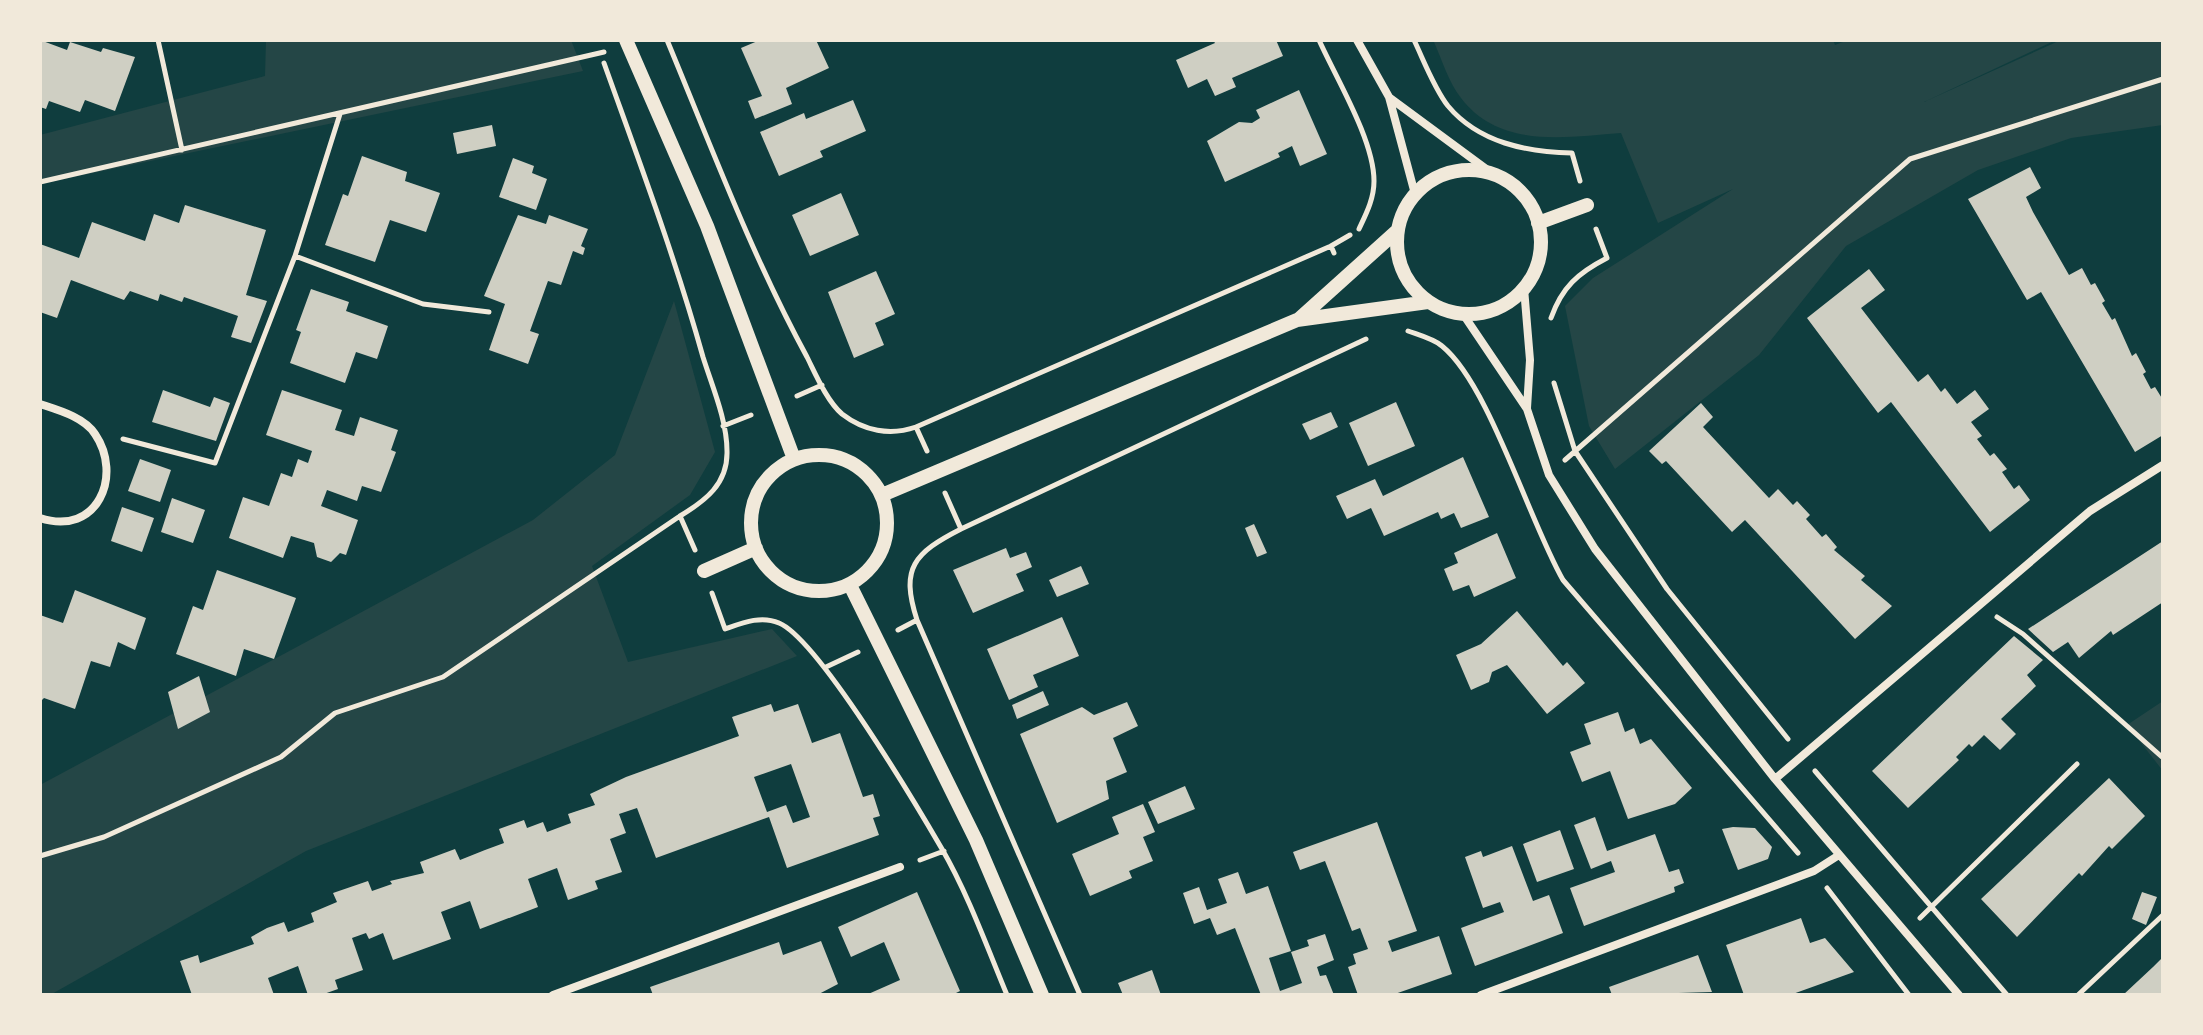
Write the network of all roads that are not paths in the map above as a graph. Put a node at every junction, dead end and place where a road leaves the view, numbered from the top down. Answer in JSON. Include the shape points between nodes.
{"nodes":[{"id":1,"x":1357,"y":40,"type":"edge"},
{"id":2,"x":627,"y":41,"type":"edge"},
{"id":3,"x":1389,"y":97,"type":"junction"},
{"id":4,"x":1493,"y":174,"type":"junction"},
{"id":5,"x":1415,"y":194,"type":"junction"},
{"id":6,"x":1587,"y":205,"type":"road end"},
{"id":7,"x":1538,"y":223,"type":"junction"},
{"id":8,"x":1398,"y":230,"type":"junction"},
{"id":9,"x":1524,"y":288,"type":"junction"},
{"id":10,"x":1428,"y":302,"type":"junction"},
{"id":11,"x":1463,"y":314,"type":"junction"},
{"id":12,"x":1297,"y":320,"type":"junction"},
{"id":13,"x":40,"y":404,"type":"edge"},
{"id":14,"x":1527,"y":409,"type":"junction"},
{"id":15,"x":794,"y":459,"type":"junction"},
{"id":16,"x":2163,"y":465,"type":"edge"},
{"id":17,"x":882,"y":495,"type":"junction"},
{"id":18,"x":40,"y":518,"type":"edge"},
{"id":19,"x":756,"y":548,"type":"junction"},
{"id":20,"x":704,"y":571,"type":"dead end"},
{"id":21,"x":850,"y":585,"type":"junction"},
{"id":22,"x":1775,"y":779,"type":"junction"},
{"id":23,"x":1839,"y":855,"type":"junction"},
{"id":24,"x":900,"y":867,"type":"road end"},
{"id":25,"x":553,"y":995,"type":"edge"},
{"id":26,"x":1042,"y":995,"type":"edge"},
{"id":27,"x":1481,"y":995,"type":"edge"},
{"id":28,"x":1959,"y":995,"type":"edge"}],
"edges":[{"from":1,"to":3,"type":"street"},
{"from":2,"to":15,"type":"street","via":[[707,226]]},
{"from":3,"to":4,"type":"street"},
{"from":3,"to":5,"type":"street"},
{"from":4,"to":5,"type":"street","via":[[1452,172]]},
{"from":4,"to":7,"type":"street","via":[[1529,203]]},
{"from":5,"to":8,"type":"street"},
{"from":6,"to":7,"type":"street"},
{"from":7,"to":9,"type":"street","via":[[1536,268]]},
{"from":8,"to":10,"type":"street","via":[[1402,270]]},
{"from":8,"to":12,"type":"street"},
{"from":9,"to":11,"type":"street","via":[[1492,311]]},
{"from":9,"to":14,"type":"street","via":[[1530,360]]},
{"from":10,"to":11,"type":"street"},
{"from":10,"to":12,"type":"street"},
{"from":11,"to":14,"type":"street"},
{"from":12,"to":17,"type":"street"},
{"from":13,"to":18,"type":"street","via":[[94,431],[105,455],[103,487],[91,514],[74,523]]},
{"from":14,"to":22,"type":"street","via":[[1549,475],[1595,549]]},
{"from":15,"to":17,"type":"street","via":[[834,456],[854,464]]},
{"from":15,"to":19,"type":"street","via":[[761,487],[751,528]]},
{"from":16,"to":22,"type":"street","via":[[2090,511]]},
{"from":17,"to":21,"type":"street","via":[[887,536],[879,556]]},
{"from":19,"to":20,"type":"street"},
{"from":19,"to":21,"type":"street","via":[[767,568],[784,582],[817,591]]},
{"from":21,"to":26,"type":"street","via":[[976,840]]},
{"from":22,"to":23,"type":"street"},
{"from":23,"to":27,"type":"street","via":[[1814,871]]},
{"from":23,"to":28,"type":"street"},
{"from":24,"to":25,"type":"street"}]}
